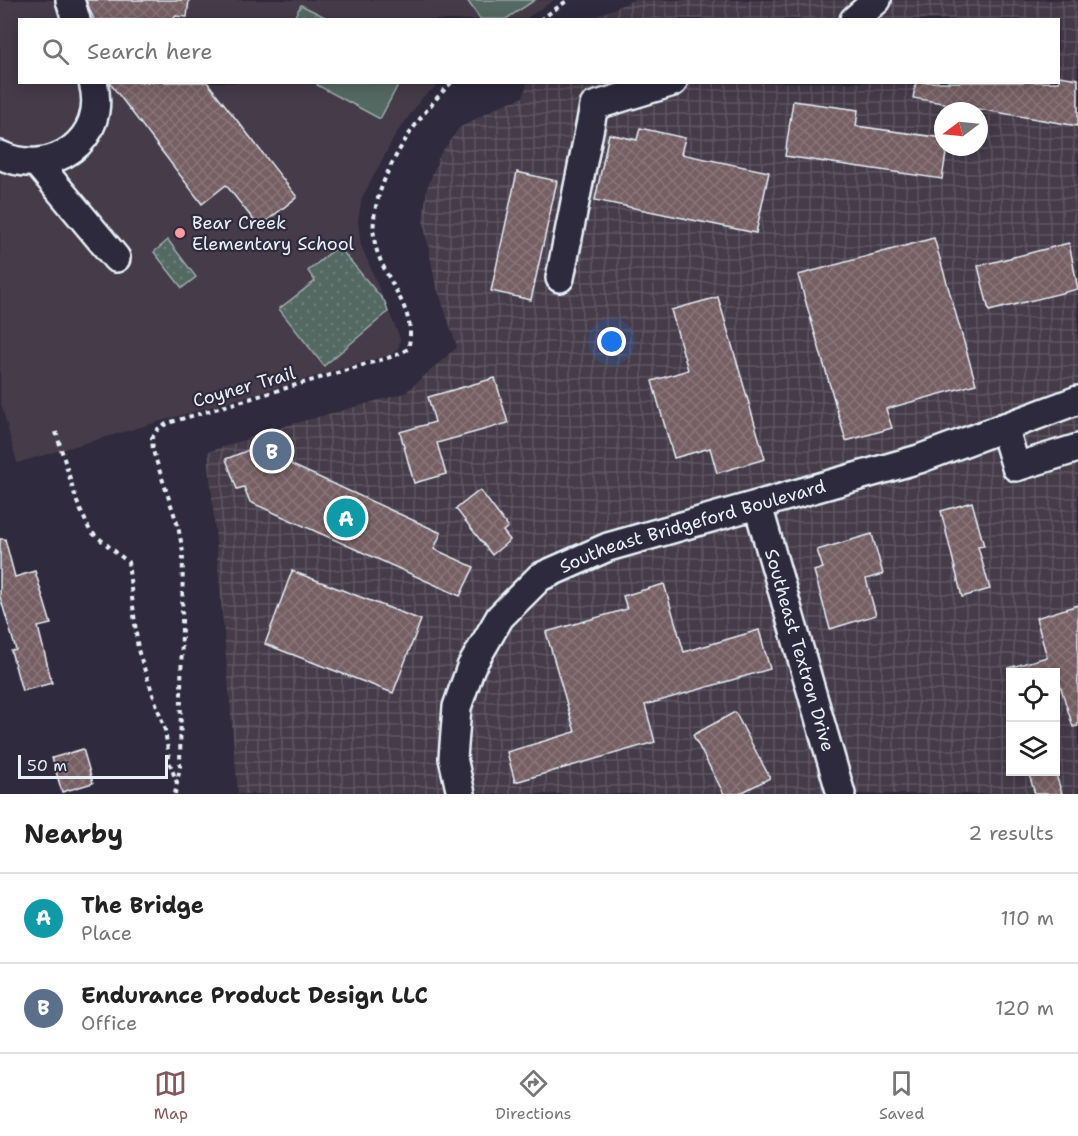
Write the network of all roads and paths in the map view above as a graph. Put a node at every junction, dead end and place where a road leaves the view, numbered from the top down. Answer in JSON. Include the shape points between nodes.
{"nodes":[{"id":1,"x":70,"y":0,"type":"edge"},
{"id":2,"x":568,"y":0,"type":"edge"},
{"id":3,"x":877,"y":0,"type":"edge"},
{"id":4,"x":75,"y":18,"type":"edge"},
{"id":5,"x":543,"y":18,"type":"edge"},
{"id":6,"x":856,"y":18,"type":"edge"},
{"id":7,"x":94,"y":84,"type":"edge"},
{"id":8,"x":450,"y":84,"type":"edge"},
{"id":9,"x":666,"y":84,"type":"edge"},
{"id":10,"x":0,"y":155,"type":"edge"},
{"id":11,"x":37,"y":163,"type":"junction"},
{"id":12,"x":116,"y":258,"type":"dead end"},
{"id":13,"x":560,"y":278,"type":"dead end"},
{"id":14,"x":1078,"y":400,"type":"edge"},
{"id":15,"x":1004,"y":427,"type":"junction"},
{"id":16,"x":57,"y":432,"type":"dead end"},
{"id":17,"x":1078,"y":448,"type":"edge"},
{"id":18,"x":758,"y":506,"type":"junction"},
{"id":19,"x":178,"y":786,"type":"junction"},
{"id":20,"x":175,"y":794,"type":"edge"},
{"id":21,"x":461,"y":794,"type":"edge"},
{"id":22,"x":842,"y":794,"type":"edge"}],
"edges":[{"from":1,"to":4,"type":"street"},
{"from":2,"to":5,"type":"path"},
{"from":3,"to":6,"type":"street"},
{"from":7,"to":11,"type":"street","via":[[96,108],[85,136],[71,151]]},
{"from":8,"to":19,"type":"path","name":"Coyner Trail","via":[[422,113],[389,167],[373,229],[376,251],[409,316],[408,349],[168,423],[152,438],[183,552]]},
{"from":9,"to":13,"type":"street","via":[[594,106]]},
{"from":10,"to":11,"type":"street","via":[[13,161]]},
{"from":11,"to":12,"type":"street"},
{"from":14,"to":15,"type":"street","name":"Southeast Bridgeford Boulevard"},
{"from":15,"to":17,"type":"street","via":[[1016,467]]},
{"from":15,"to":18,"type":"street","name":"Southeast Bridgeford Boulevard","via":[[919,459]]},
{"from":16,"to":19,"type":"path","via":[[77,502],[90,531],[128,562],[138,650],[165,730]]},
{"from":18,"to":21,"type":"street","name":"Southeast Bridgeford Boulevard","via":[[608,548],[540,577],[500,617],[471,667],[457,707],[453,758]]},
{"from":18,"to":22,"type":"street","name":"Southeast Textron Drive"},
{"from":19,"to":20,"type":"path","name":"Coyner Trail"}]}
